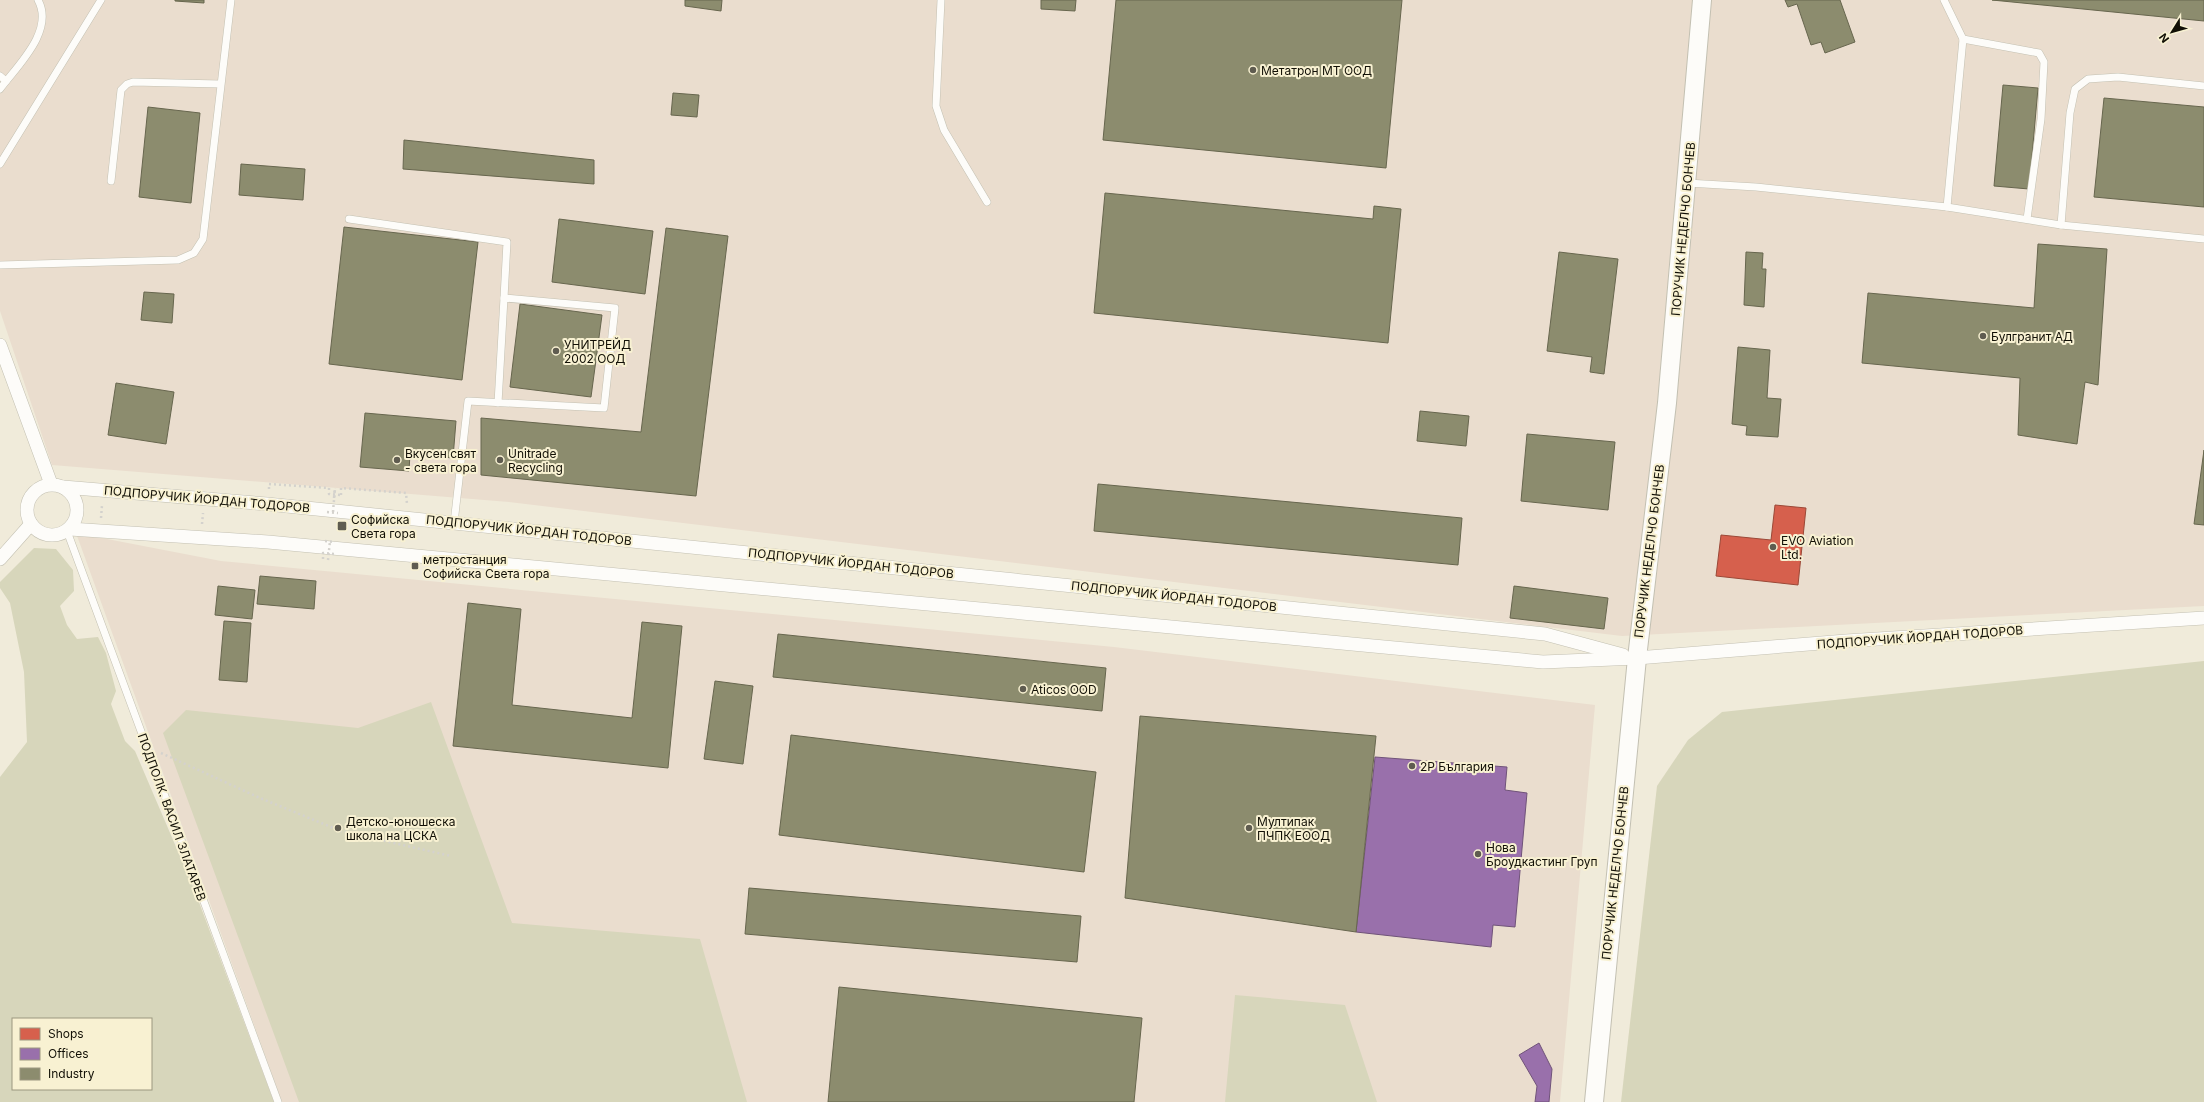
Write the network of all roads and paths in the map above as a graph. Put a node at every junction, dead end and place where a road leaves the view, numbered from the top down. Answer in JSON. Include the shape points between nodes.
{"nodes":[{"id":1,"x":38,"y":0,"type":"edge"},
{"id":2,"x":101,"y":0,"type":"edge"},
{"id":3,"x":231,"y":0,"type":"edge"},
{"id":4,"x":941,"y":0,"type":"edge"},
{"id":5,"x":1702,"y":0,"type":"edge"},
{"id":6,"x":1944,"y":0,"type":"edge"},
{"id":7,"x":1963,"y":39,"type":"junction"},
{"id":8,"x":0,"y":76,"type":"edge"},
{"id":9,"x":6,"y":81,"type":"junction"},
{"id":10,"x":220,"y":84,"type":"junction"},
{"id":11,"x":2204,"y":86,"type":"edge"},
{"id":12,"x":0,"y":89,"type":"edge"},
{"id":13,"x":0,"y":164,"type":"edge"},
{"id":14,"x":111,"y":181,"type":"dead end"},
{"id":15,"x":1687,"y":183,"type":"junction"},
{"id":16,"x":988,"y":202,"type":"dead end"},
{"id":17,"x":1947,"y":207,"type":"junction"},
{"id":18,"x":349,"y":219,"type":"dead end"},
{"id":19,"x":2026,"y":219,"type":"junction"},
{"id":20,"x":2061,"y":225,"type":"junction"},
{"id":21,"x":2204,"y":239,"type":"edge"},
{"id":22,"x":0,"y":266,"type":"edge"},
{"id":23,"x":504,"y":298,"type":"junction"},
{"id":24,"x":0,"y":345,"type":"edge"},
{"id":25,"x":498,"y":403,"type":"junction"},
{"id":26,"x":269,"y":484,"type":"dead end"},
{"id":27,"x":57,"y":486,"type":"junction"},
{"id":28,"x":335,"y":488,"type":"dead end"},
{"id":29,"x":102,"y":490,"type":"junction"},
{"id":30,"x":406,"y":493,"type":"dead end"},
{"id":31,"x":334,"y":495,"type":"junction"},
{"id":32,"x":206,"y":499,"type":"junction"},
{"id":33,"x":332,"y":513,"type":"junction"},
{"id":34,"x":454,"y":523,"type":"junction"},
{"id":35,"x":31,"y":524,"type":"junction"},
{"id":36,"x":68,"y":530,"type":"junction"},
{"id":37,"x":101,"y":531,"type":"junction"},
{"id":38,"x":200,"y":537,"type":"junction"},
{"id":39,"x":0,"y":559,"type":"edge"},
{"id":40,"x":2204,"y":618,"type":"edge"},
{"id":41,"x":1637,"y":658,"type":"junction"},
{"id":42,"x":145,"y":744,"type":"junction"},
{"id":43,"x":451,"y":856,"type":"dead end"},
{"id":44,"x":278,"y":1102,"type":"edge"},
{"id":45,"x":1594,"y":1102,"type":"edge"}],
"edges":[{"from":1,"to":9,"type":"lane","via":[[42,21],[38,38]]},
{"from":2,"to":13,"type":"lane"},
{"from":3,"to":10,"type":"lane"},
{"from":4,"to":16,"type":"lane","via":[[936,106],[944,130]]},
{"from":5,"to":15,"type":"street","name":"ПОРУЧИК НЕДЕЛЧО БОНЧЕВ"},
{"from":6,"to":7,"type":"lane"},
{"from":7,"to":17,"type":"lane"},
{"from":7,"to":19,"type":"lane","via":[[2038,53],[2044,62],[2041,119]]},
{"from":8,"to":9,"type":"lane"},
{"from":9,"to":12,"type":"lane"},
{"from":10,"to":14,"type":"lane","via":[[127,84],[121,90]]},
{"from":10,"to":22,"type":"lane","via":[[203,239],[194,253],[178,260]]},
{"from":11,"to":20,"type":"lane","via":[[2118,77],[2088,79],[2075,88],[2070,113]]},
{"from":15,"to":17,"type":"lane","via":[[1756,187]]},
{"from":15,"to":41,"type":"street","name":"ПОРУЧИК НЕДЕЛЧО БОНЧЕВ","via":[[1667,403]]},
{"from":17,"to":19,"type":"lane"},
{"from":18,"to":23,"type":"lane","via":[[507,242]]},
{"from":19,"to":20,"type":"lane"},
{"from":20,"to":21,"type":"lane"},
{"from":23,"to":25,"type":"lane"},
{"from":23,"to":25,"type":"lane","via":[[615,308],[604,408]]},
{"from":24,"to":27,"type":"street"},
{"from":25,"to":34,"type":"lane","via":[[468,401]]},
{"from":26,"to":31,"type":"path","bridge":true,"via":[[329,488],[329,494]]},
{"from":27,"to":29,"type":"street","name":"ПОДПОРУЧИК ЙОРДАН ТОДОРОВ"},
{"from":27,"to":35,"type":"street","via":[[42,487],[31,496],[26,510]]},
{"from":27,"to":36,"type":"street","via":[[75,498],[78,506],[78,514]]},
{"from":28,"to":31,"type":"path","bridge":true},
{"from":29,"to":32,"type":"street","name":"ПОДПОРУЧИК ЙОРДАН ТОДОРОВ"},
{"from":29,"to":37,"type":"path"},
{"from":30,"to":31,"type":"path","bridge":true,"via":[[341,488],[341,495]]},
{"from":31,"to":33,"type":"path","bridge":true},
{"from":32,"to":33,"type":"street","name":"ПОДПОРУЧИК ЙОРДАН ТОДОРОВ"},
{"from":32,"to":38,"type":"path"},
{"from":33,"to":34,"type":"street","name":"ПОДПОРУЧИК ЙОРДАН ТОДОРОВ"},
{"from":34,"to":41,"type":"street","name":"ПОДПОРУЧИК ЙОРДАН ТОДОРОВ","via":[[1545,634]]},
{"from":35,"to":36,"type":"street","via":[[40,533],[47,535],[54,536]]},
{"from":35,"to":39,"type":"street"},
{"from":36,"to":37,"type":"street","name":"ПОДПОРУЧИК ЙОРДАН ТОДОРОВ"},
{"from":36,"to":42,"type":"lane","name":"ПОДПОЛК. ВАСИЛ ЗЛАТАРЕВ"},
{"from":37,"to":38,"type":"street","name":"ПОДПОРУЧИК ЙОРДАН ТОДОРОВ"},
{"from":38,"to":41,"type":"street","name":"ПОДПОРУЧИК ЙОРДАН ТОДОРОВ","via":[[1543,662]]},
{"from":40,"to":41,"type":"street","name":"ПОДПОРУЧИК ЙОРДАН ТОДОРОВ","via":[[1846,641]]},
{"from":41,"to":45,"type":"street","name":"ПОРУЧИК НЕДЕЛЧО БОНЧЕВ"},
{"from":42,"to":43,"type":"path","via":[[260,798],[341,831]]},
{"from":42,"to":44,"type":"lane","name":"ПОДПОЛК. ВАСИЛ ЗЛАТАРЕВ"}]}
